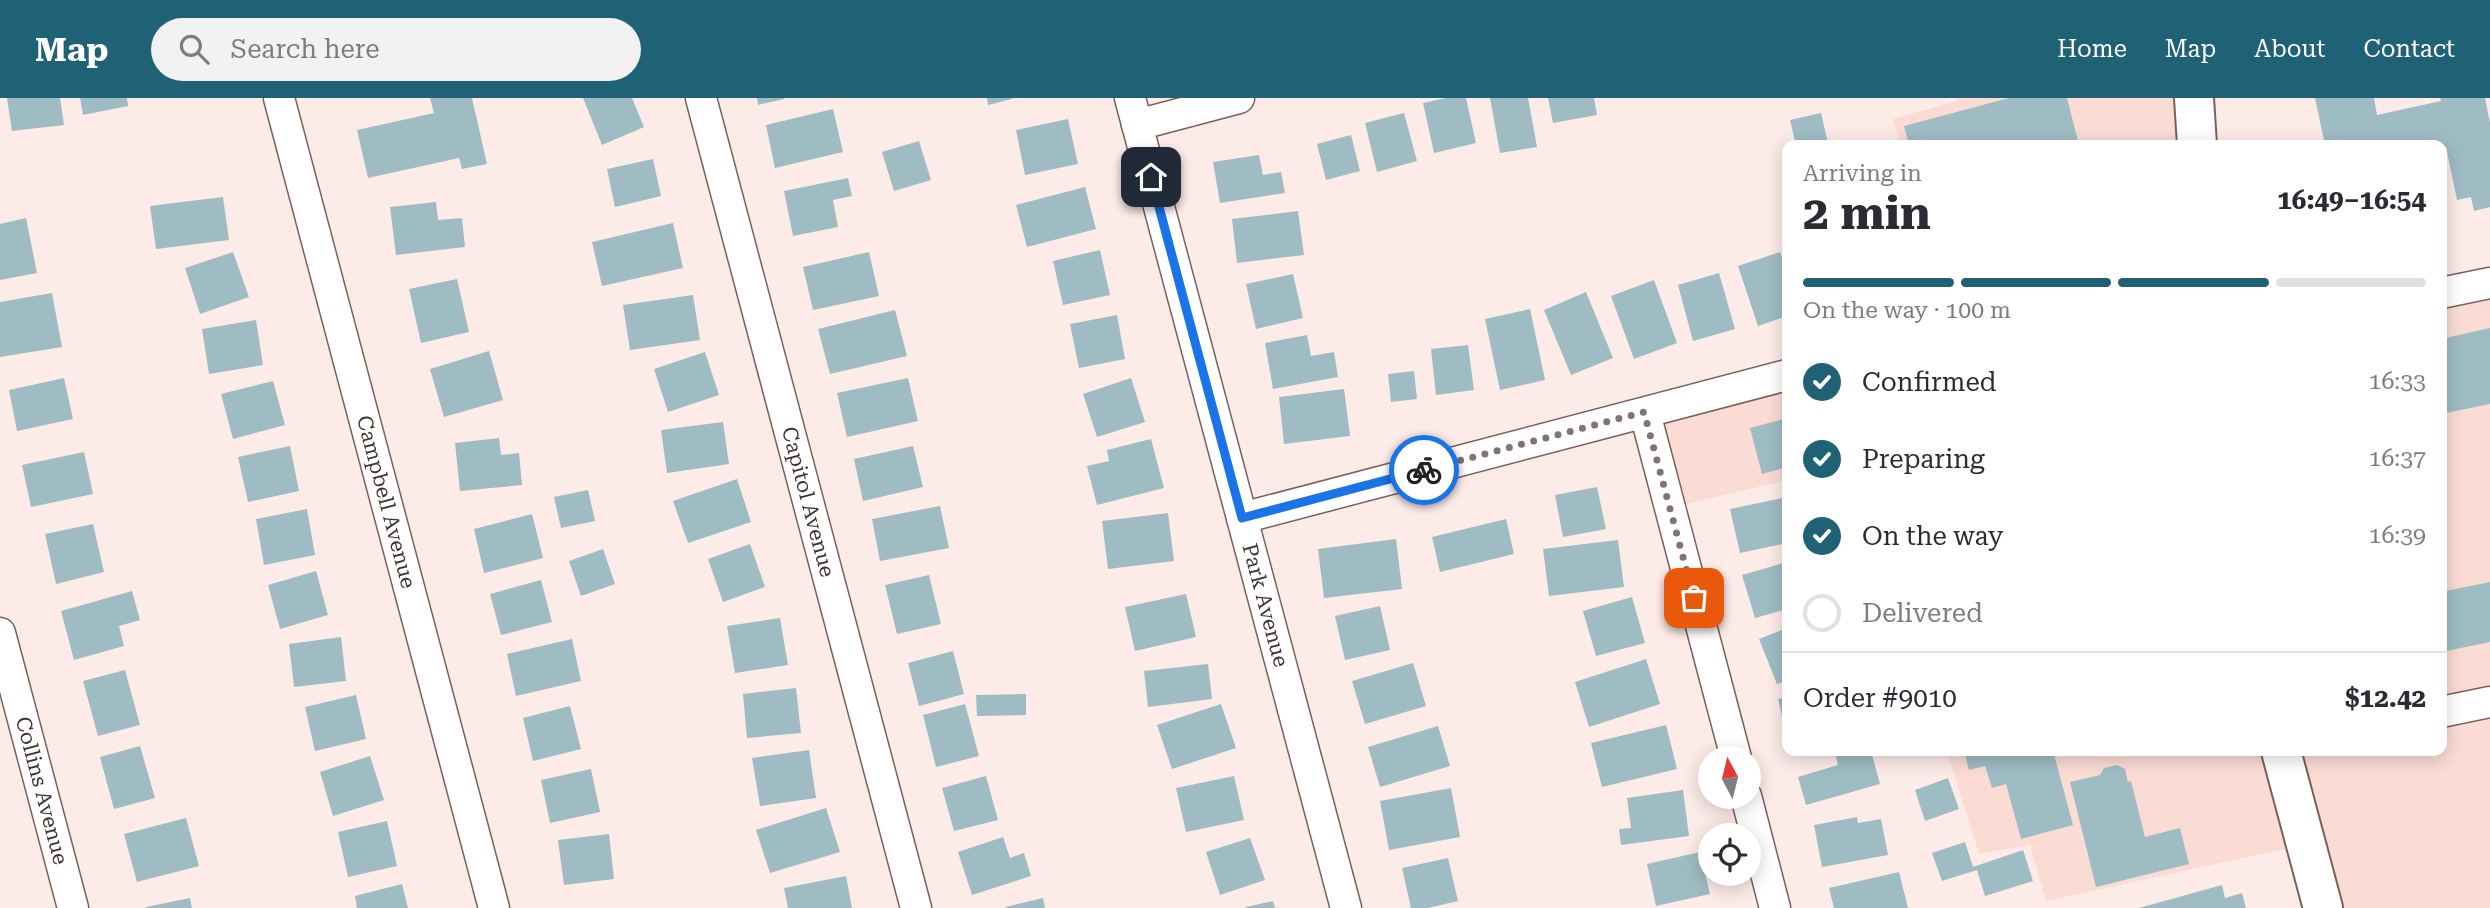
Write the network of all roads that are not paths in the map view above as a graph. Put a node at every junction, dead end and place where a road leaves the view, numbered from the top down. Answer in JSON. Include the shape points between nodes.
{"nodes":[{"id":1,"x":279,"y":98,"type":"edge"},
{"id":2,"x":701,"y":98,"type":"edge"},
{"id":3,"x":1239,"y":98,"type":"edge"},
{"id":4,"x":2194,"y":98,"type":"edge"},
{"id":5,"x":1134,"y":112,"type":"edge"},
{"id":6,"x":2197,"y":140,"type":"edge"},
{"id":7,"x":2490,"y":283,"type":"edge"},
{"id":8,"x":2447,"y":292,"type":"edge"},
{"id":9,"x":1782,"y":376,"type":"edge"},
{"id":10,"x":1644,"y":412,"type":"junction"},
{"id":11,"x":1242,"y":518,"type":"junction"},
{"id":12,"x":0,"y":634,"type":"edge"},
{"id":13,"x":2490,"y":702,"type":"edge"},
{"id":14,"x":2447,"y":711,"type":"edge"},
{"id":15,"x":1733,"y":746,"type":"edge"},
{"id":16,"x":2282,"y":756,"type":"edge"},
{"id":17,"x":1749,"y":809,"type":"edge"},
{"id":18,"x":73,"y":908,"type":"edge"},
{"id":19,"x":495,"y":908,"type":"edge"},
{"id":20,"x":916,"y":908,"type":"edge"},
{"id":21,"x":1346,"y":908,"type":"edge"},
{"id":22,"x":1775,"y":908,"type":"edge"},
{"id":23,"x":2323,"y":908,"type":"edge"}],
"edges":[{"from":1,"to":19,"type":"street","name":"Campbell Avenue"},
{"from":2,"to":20,"type":"street","name":"Capitol Avenue"},
{"from":3,"to":5,"type":"street"},
{"from":4,"to":6,"type":"main road"},
{"from":5,"to":11,"type":"street","name":"Park Avenue"},
{"from":7,"to":8,"type":"street"},
{"from":9,"to":10,"type":"street"},
{"from":10,"to":11,"type":"street"},
{"from":10,"to":15,"type":"street"},
{"from":11,"to":21,"type":"street","name":"Park Avenue"},
{"from":12,"to":18,"type":"street","name":"Collins Avenue"},
{"from":13,"to":14,"type":"street"},
{"from":16,"to":23,"type":"main road"},
{"from":17,"to":22,"type":"street"}]}
